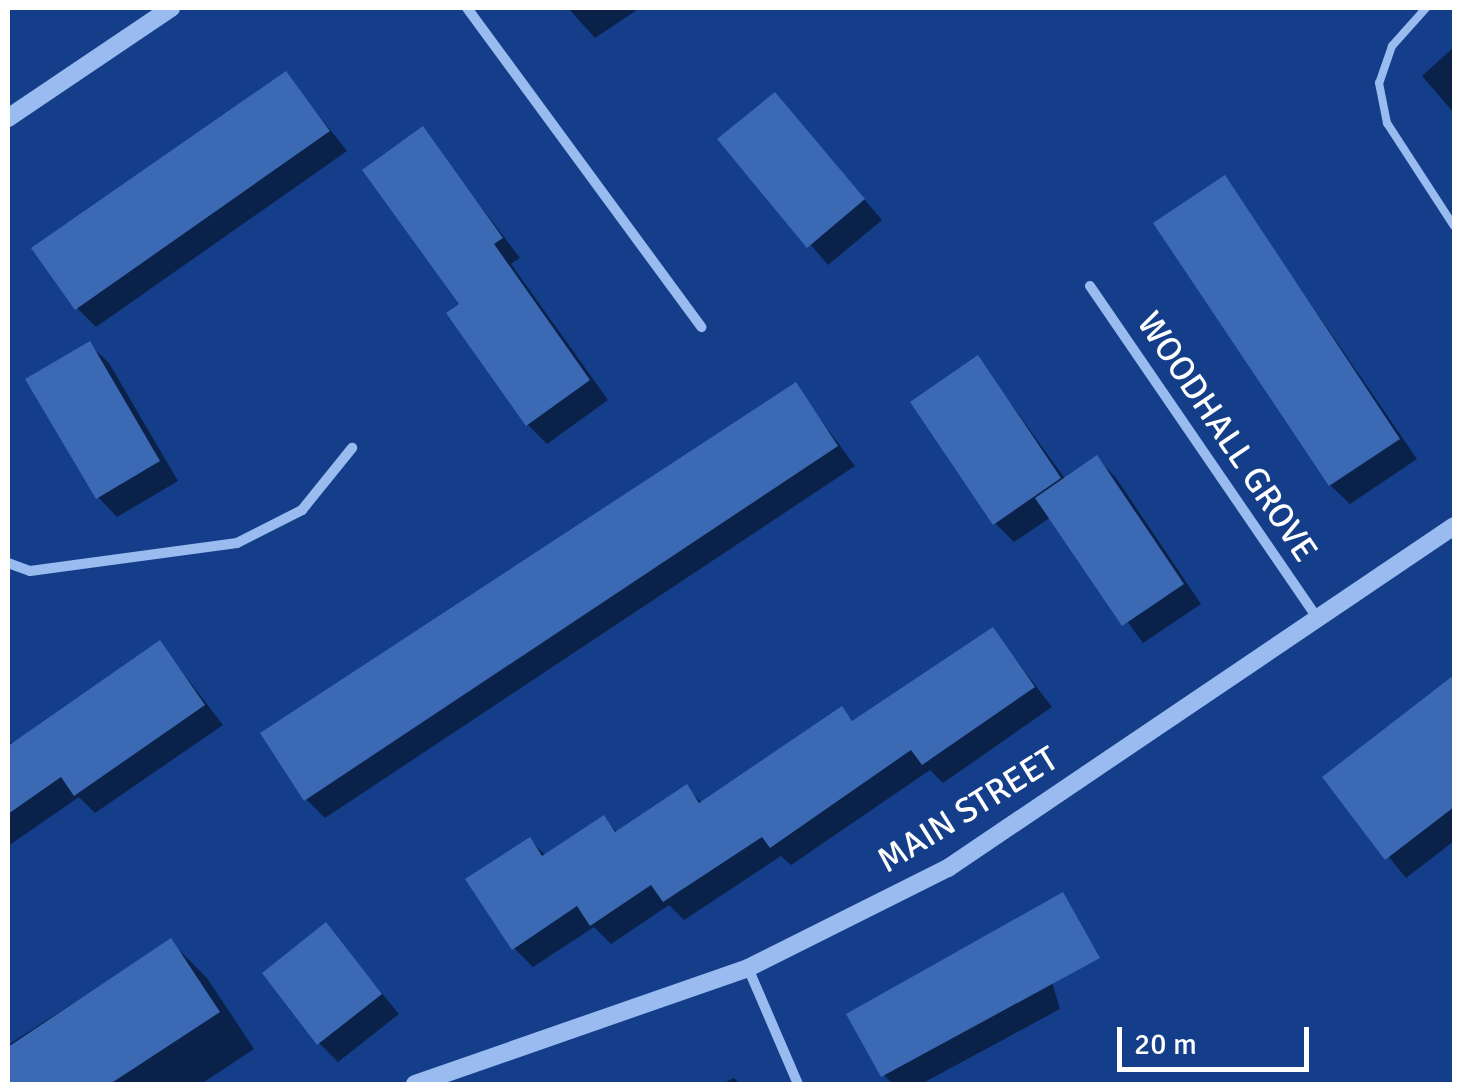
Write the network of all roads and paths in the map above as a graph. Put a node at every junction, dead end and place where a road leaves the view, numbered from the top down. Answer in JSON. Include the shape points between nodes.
{"nodes":[{"id":1,"x":171,"y":8,"type":"edge"},
{"id":2,"x":466,"y":8,"type":"edge"},
{"id":3,"x":1426,"y":8,"type":"edge"},
{"id":4,"x":8,"y":118,"type":"edge"},
{"id":5,"x":1454,"y":226,"type":"edge"},
{"id":6,"x":1090,"y":286,"type":"dead end"},
{"id":7,"x":701,"y":328,"type":"dead end"},
{"id":8,"x":352,"y":448,"type":"dead end"},
{"id":9,"x":1454,"y":526,"type":"edge"},
{"id":10,"x":8,"y":563,"type":"edge"},
{"id":11,"x":1318,"y":619,"type":"junction"},
{"id":12,"x":748,"y":968,"type":"junction"},
{"id":13,"x":415,"y":1084,"type":"edge"},
{"id":14,"x":798,"y":1084,"type":"edge"}],
"edges":[{"from":1,"to":4,"type":"street"},
{"from":2,"to":7,"type":"street"},
{"from":3,"to":5,"type":"lane","via":[[1392,46],[1379,82],[1387,123]]},
{"from":6,"to":11,"type":"street","name":"WOODHALL GROVE"},
{"from":8,"to":10,"type":"street","via":[[302,510],[238,543],[30,571]]},
{"from":9,"to":11,"type":"street","name":"MAIN STREET"},
{"from":11,"to":12,"type":"street","name":"MAIN STREET","via":[[948,868]]},
{"from":12,"to":13,"type":"street","name":"MAIN STREET"},
{"from":12,"to":14,"type":"street"}]}
